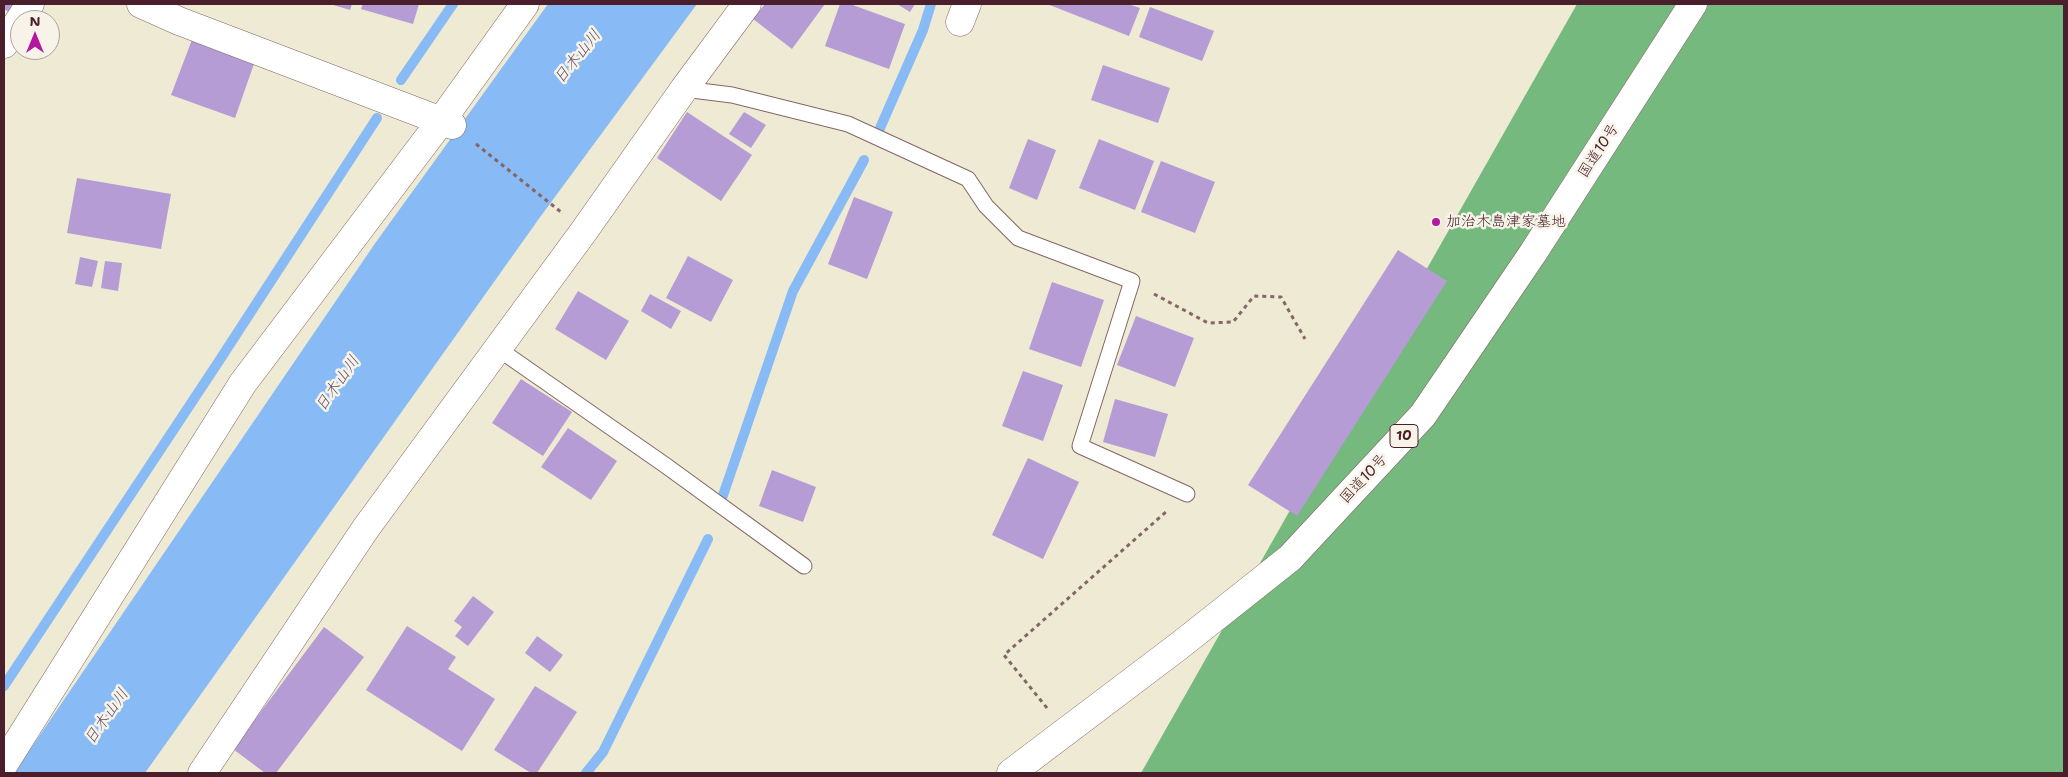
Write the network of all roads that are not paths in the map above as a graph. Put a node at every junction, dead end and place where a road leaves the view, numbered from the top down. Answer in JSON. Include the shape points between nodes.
{"nodes":[{"id":1,"x":30,"y":4,"type":"edge"},
{"id":2,"x":141,"y":4,"type":"edge"},
{"id":3,"x":526,"y":4,"type":"edge"},
{"id":4,"x":747,"y":4,"type":"edge"},
{"id":5,"x":1693,"y":4,"type":"edge"},
{"id":6,"x":4,"y":44,"type":"edge"},
{"id":7,"x":684,"y":89,"type":"junction"},
{"id":8,"x":447,"y":123,"type":"junction"},
{"id":9,"x":497,"y":348,"type":"junction"},
{"id":10,"x":1187,"y":494,"type":"road end"},
{"id":11,"x":804,"y":566,"type":"dead end"},
{"id":12,"x":4,"y":764,"type":"edge"},
{"id":13,"x":202,"y":773,"type":"edge"},
{"id":14,"x":1011,"y":773,"type":"edge"}],
"edges":[{"from":1,"to":6,"type":"main road"},
{"from":2,"to":8,"type":"main road"},
{"from":3,"to":8,"type":"main road"},
{"from":4,"to":7,"type":"main road"},
{"from":5,"to":14,"type":"main road","name":"国道10号","number":"10","via":[[1533,253],[1423,415],[1290,558]]},
{"from":7,"to":9,"type":"main road"},
{"from":7,"to":10,"type":"lane","via":[[732,95],[848,124],[968,180],[986,206],[1018,238],[1132,281],[1080,446]]},
{"from":8,"to":12,"type":"main road","via":[[243,383]]},
{"from":9,"to":11,"type":"lane"},
{"from":9,"to":13,"type":"main road","via":[[366,528]]}]}
